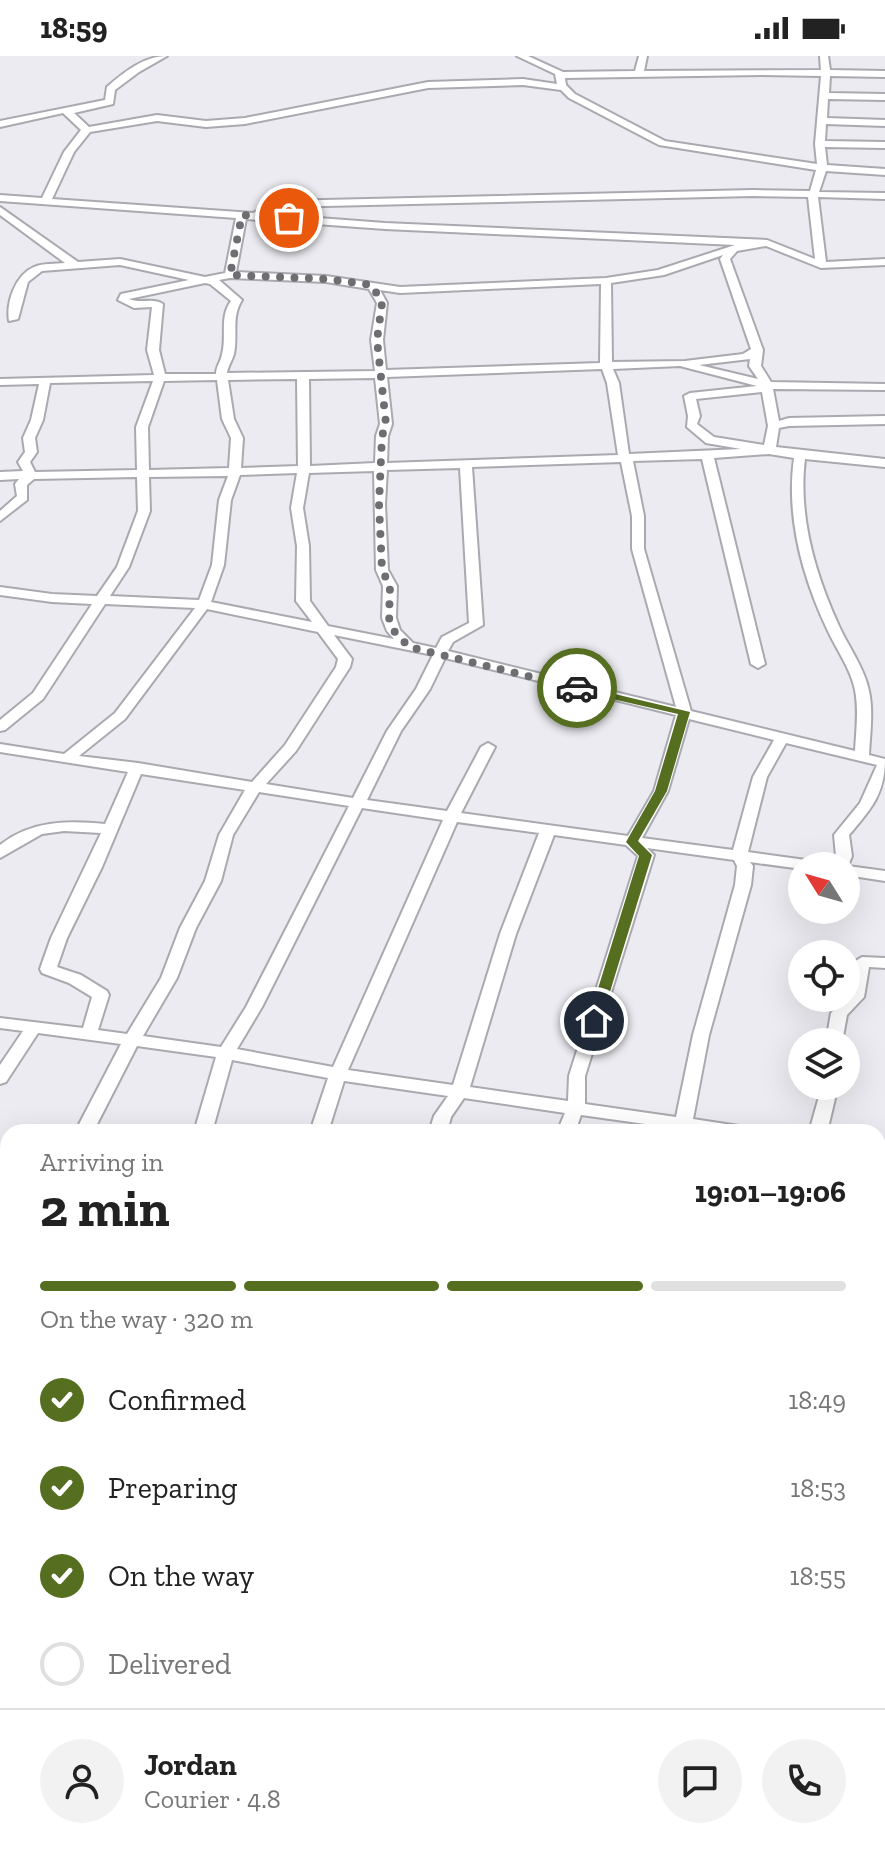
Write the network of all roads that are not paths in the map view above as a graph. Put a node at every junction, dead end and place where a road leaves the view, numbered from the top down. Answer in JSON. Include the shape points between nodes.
{"nodes":[{"id":1,"x":163,"y":56,"type":"edge"},
{"id":2,"x":521,"y":56,"type":"edge"},
{"id":3,"x":643,"y":56,"type":"edge"},
{"id":4,"x":762,"y":56,"type":"edge"},
{"id":5,"x":824,"y":56,"type":"edge"},
{"id":6,"x":762,"y":72,"type":"junction"},
{"id":7,"x":826,"y":72,"type":"junction"},
{"id":8,"x":639,"y":73,"type":"junction"},
{"id":9,"x":885,"y":74,"type":"edge"},
{"id":10,"x":562,"y":75,"type":"junction"},
{"id":11,"x":564,"y":88,"type":"junction"},
{"id":12,"x":823,"y":96,"type":"junction"},
{"id":13,"x":885,"y":97,"type":"edge"},
{"id":14,"x":70,"y":109,"type":"junction"},
{"id":15,"x":823,"y":121,"type":"junction"},
{"id":16,"x":885,"y":123,"type":"edge"},
{"id":17,"x":0,"y":124,"type":"edge"},
{"id":18,"x":87,"y":130,"type":"junction"},
{"id":19,"x":820,"y":144,"type":"junction"},
{"id":20,"x":885,"y":145,"type":"edge"},
{"id":21,"x":822,"y":168,"type":"junction"},
{"id":22,"x":885,"y":172,"type":"edge"},
{"id":23,"x":885,"y":181,"type":"edge"},
{"id":24,"x":813,"y":196,"type":"junction"},
{"id":25,"x":868,"y":196,"type":"junction"},
{"id":26,"x":885,"y":196,"type":"edge"},
{"id":27,"x":0,"y":198,"type":"edge"},
{"id":28,"x":46,"y":201,"type":"junction"},
{"id":29,"x":0,"y":210,"type":"edge"},
{"id":30,"x":242,"y":215,"type":"junction"},
{"id":31,"x":256,"y":216,"type":"junction"},
{"id":32,"x":767,"y":243,"type":"junction"},
{"id":33,"x":734,"y":248,"type":"junction"},
{"id":34,"x":885,"y":262,"type":"edge"},
{"id":35,"x":75,"y":265,"type":"junction"},
{"id":36,"x":821,"y":265,"type":"junction"},
{"id":37,"x":230,"y":275,"type":"junction"},
{"id":38,"x":198,"y":279,"type":"junction"},
{"id":39,"x":606,"y":281,"type":"junction"},
{"id":40,"x":372,"y":285,"type":"junction"},
{"id":41,"x":13,"y":319,"type":"dead end"},
{"id":42,"x":757,"y":350,"type":"junction"},
{"id":43,"x":680,"y":363,"type":"junction"},
{"id":44,"x":606,"y":366,"type":"junction"},
{"id":45,"x":382,"y":374,"type":"junction"},
{"id":46,"x":223,"y":376,"type":"junction"},
{"id":47,"x":303,"y":376,"type":"junction"},
{"id":48,"x":160,"y":377,"type":"junction"},
{"id":49,"x":45,"y":380,"type":"junction"},
{"id":50,"x":0,"y":382,"type":"edge"},
{"id":51,"x":767,"y":385,"type":"junction"},
{"id":52,"x":885,"y":387,"type":"edge"},
{"id":53,"x":885,"y":420,"type":"edge"},
{"id":54,"x":774,"y":426,"type":"junction"},
{"id":55,"x":769,"y":450,"type":"junction"},
{"id":56,"x":707,"y":455,"type":"junction"},
{"id":57,"x":800,"y":455,"type":"junction"},
{"id":58,"x":625,"y":459,"type":"junction"},
{"id":59,"x":885,"y":463,"type":"edge"},
{"id":60,"x":466,"y":464,"type":"junction"},
{"id":61,"x":383,"y":466,"type":"junction"},
{"id":62,"x":304,"y":469,"type":"junction"},
{"id":63,"x":235,"y":472,"type":"junction"},
{"id":64,"x":141,"y":474,"type":"junction"},
{"id":65,"x":29,"y":475,"type":"junction"},
{"id":66,"x":0,"y":476,"type":"edge"},
{"id":67,"x":0,"y":517,"type":"edge"},
{"id":68,"x":0,"y":591,"type":"edge"},
{"id":69,"x":98,"y":600,"type":"junction"},
{"id":70,"x":204,"y":604,"type":"junction"},
{"id":71,"x":326,"y":629,"type":"junction"},
{"id":72,"x":409,"y":647,"type":"junction"},
{"id":73,"x":441,"y":653,"type":"junction"},
{"id":74,"x":758,"y":664,"type":"dead end"},
{"id":75,"x":684,"y":712,"type":"junction"},
{"id":76,"x":0,"y":727,"type":"edge"},
{"id":77,"x":781,"y":739,"type":"junction"},
{"id":78,"x":488,"y":747,"type":"dead end"},
{"id":79,"x":0,"y":748,"type":"edge"},
{"id":80,"x":69,"y":757,"type":"junction"},
{"id":81,"x":862,"y":758,"type":"junction"},
{"id":82,"x":885,"y":764,"type":"edge"},
{"id":83,"x":138,"y":767,"type":"junction"},
{"id":84,"x":259,"y":786,"type":"junction"},
{"id":85,"x":357,"y":802,"type":"junction"},
{"id":86,"x":452,"y":817,"type":"junction"},
{"id":87,"x":109,"y":829,"type":"junction"},
{"id":88,"x":548,"y":830,"type":"junction"},
{"id":89,"x":632,"y":842,"type":"junction"},
{"id":90,"x":843,"y":852,"type":"edge"},
{"id":91,"x":0,"y":853,"type":"edge"},
{"id":92,"x":739,"y":856,"type":"junction"},
{"id":93,"x":788,"y":863,"type":"edge"},
{"id":94,"x":860,"y":872,"type":"edge"},
{"id":95,"x":885,"y":876,"type":"edge"},
{"id":96,"x":885,"y":963,"type":"edge"},
{"id":97,"x":0,"y":1023,"type":"edge"},
{"id":98,"x":34,"y":1027,"type":"junction"},
{"id":99,"x":836,"y":1028,"type":"edge"},
{"id":100,"x":89,"y":1034,"type":"junction"},
{"id":101,"x":132,"y":1042,"type":"junction"},
{"id":102,"x":226,"y":1053,"type":"junction"},
{"id":103,"x":338,"y":1074,"type":"junction"},
{"id":104,"x":0,"y":1078,"type":"edge"},
{"id":105,"x":460,"y":1091,"type":"junction"},
{"id":106,"x":826,"y":1100,"type":"edge"},
{"id":107,"x":576,"y":1107,"type":"junction"},
{"id":108,"x":88,"y":1124,"type":"edge"},
{"id":109,"x":205,"y":1124,"type":"edge"},
{"id":110,"x":322,"y":1124,"type":"edge"},
{"id":111,"x":440,"y":1124,"type":"edge"},
{"id":112,"x":569,"y":1124,"type":"edge"},
{"id":113,"x":663,"y":1124,"type":"edge"},
{"id":114,"x":684,"y":1124,"type":"edge"},
{"id":115,"x":820,"y":1124,"type":"edge"}],
"edges":[{"from":1,"to":14,"type":"street","via":[[143,62],[136,73],[114,85],[110,102]]},
{"from":2,"to":10,"type":"street"},
{"from":3,"to":8,"type":"street"},
{"from":4,"to":6,"type":"street"},
{"from":5,"to":7,"type":"street"},
{"from":6,"to":7,"type":"street"},
{"from":6,"to":8,"type":"street"},
{"from":7,"to":9,"type":"street"},
{"from":7,"to":12,"type":"street"},
{"from":8,"to":10,"type":"street"},
{"from":10,"to":11,"type":"street"},
{"from":11,"to":18,"type":"street","via":[[523,82],[428,85],[245,121],[206,124],[157,118]]},
{"from":11,"to":21,"type":"street","via":[[662,143]]},
{"from":12,"to":13,"type":"street"},
{"from":12,"to":15,"type":"street"},
{"from":14,"to":17,"type":"street"},
{"from":14,"to":18,"type":"street","via":[[67,112]]},
{"from":15,"to":16,"type":"street"},
{"from":15,"to":19,"type":"street"},
{"from":18,"to":28,"type":"street","via":[[60,166]]},
{"from":19,"to":20,"type":"street"},
{"from":19,"to":21,"type":"street"},
{"from":21,"to":22,"type":"street"},
{"from":21,"to":24,"type":"street"},
{"from":23,"to":25,"type":"street"},
{"from":24,"to":25,"type":"street"},
{"from":24,"to":31,"type":"street","via":[[280,204]]},
{"from":24,"to":36,"type":"street"},
{"from":25,"to":26,"type":"street"},
{"from":27,"to":28,"type":"street"},
{"from":28,"to":30,"type":"street"},
{"from":29,"to":35,"type":"street"},
{"from":30,"to":31,"type":"street"},
{"from":30,"to":37,"type":"street"},
{"from":31,"to":32,"type":"street"},
{"from":32,"to":33,"type":"street"},
{"from":32,"to":36,"type":"street"},
{"from":33,"to":39,"type":"street","via":[[660,273]]},
{"from":33,"to":42,"type":"street","via":[[725,259]]},
{"from":34,"to":36,"type":"street"},
{"from":35,"to":38,"type":"street","via":[[120,262]]},
{"from":35,"to":41,"type":"street","via":[[28,272],[18,288]]},
{"from":37,"to":38,"type":"street"},
{"from":37,"to":40,"type":"street"},
{"from":38,"to":46,"type":"street","via":[[214,282],[237,300],[230,310]]},
{"from":38,"to":48,"type":"street","via":[[130,293],[123,300],[158,304],[153,350]]},
{"from":39,"to":40,"type":"street","via":[[400,290]]},
{"from":39,"to":44,"type":"street"},
{"from":40,"to":45,"type":"street","via":[[382,303],[377,340]]},
{"from":42,"to":43,"type":"street","via":[[746,357]]},
{"from":42,"to":51,"type":"street","via":[[755,366]]},
{"from":43,"to":44,"type":"street"},
{"from":43,"to":51,"type":"street"},
{"from":44,"to":45,"type":"street"},
{"from":44,"to":58,"type":"street"},
{"from":45,"to":47,"type":"street"},
{"from":45,"to":61,"type":"street"},
{"from":46,"to":47,"type":"street"},
{"from":46,"to":48,"type":"street"},
{"from":46,"to":63,"type":"street","via":[[228,419],[237,438]]},
{"from":47,"to":62,"type":"street"},
{"from":48,"to":49,"type":"street"},
{"from":48,"to":64,"type":"street","via":[[142,427]]},
{"from":49,"to":50,"type":"street"},
{"from":49,"to":65,"type":"street","via":[[29,438],[31,452],[24,462]]},
{"from":51,"to":52,"type":"street"},
{"from":51,"to":54,"type":"street"},
{"from":51,"to":55,"type":"street","via":[[755,391],[690,396],[691,425],[710,440]]},
{"from":53,"to":54,"type":"street"},
{"from":54,"to":55,"type":"street"},
{"from":55,"to":56,"type":"street"},
{"from":55,"to":57,"type":"street"},
{"from":56,"to":58,"type":"street"},
{"from":56,"to":74,"type":"street"},
{"from":57,"to":59,"type":"street"},
{"from":57,"to":81,"type":"street","via":[[799,508],[808,554],[864,706]]},
{"from":58,"to":60,"type":"street"},
{"from":58,"to":75,"type":"street","via":[[638,516],[638,549]]},
{"from":60,"to":61,"type":"street"},
{"from":60,"to":73,"type":"street","via":[[476,625],[447,640]]},
{"from":61,"to":62,"type":"street"},
{"from":61,"to":72,"type":"street","via":[[382,570],[390,586],[389,618]]},
{"from":62,"to":63,"type":"street"},
{"from":62,"to":71,"type":"street","via":[[297,508],[303,601],[315,622]]},
{"from":63,"to":64,"type":"street"},
{"from":63,"to":70,"type":"street","via":[[225,500],[218,565]]},
{"from":64,"to":65,"type":"street"},
{"from":64,"to":69,"type":"street","via":[[144,511],[123,567]]},
{"from":65,"to":66,"type":"street"},
{"from":65,"to":67,"type":"street","via":[[21,484],[23,497]]},
{"from":68,"to":69,"type":"street"},
{"from":69,"to":70,"type":"street"},
{"from":69,"to":76,"type":"street","via":[[38,696]]},
{"from":70,"to":71,"type":"street"},
{"from":70,"to":80,"type":"street","via":[[120,716]]},
{"from":71,"to":72,"type":"street"},
{"from":71,"to":84,"type":"street","via":[[345,659],[343,667],[291,748]]},
{"from":72,"to":73,"type":"street"},
{"from":73,"to":75,"type":"street"},
{"from":73,"to":85,"type":"street"},
{"from":75,"to":77,"type":"street"},
{"from":75,"to":89,"type":"street","via":[[661,791]]},
{"from":77,"to":81,"type":"street"},
{"from":77,"to":92,"type":"street","via":[[760,777]]},
{"from":78,"to":86,"type":"street"},
{"from":79,"to":80,"type":"street"},
{"from":80,"to":83,"type":"street"},
{"from":81,"to":82,"type":"street"},
{"from":82,"to":90,"type":"street","via":[[867,804],[841,835]]},
{"from":83,"to":84,"type":"street"},
{"from":83,"to":87,"type":"street"},
{"from":84,"to":85,"type":"street"},
{"from":84,"to":101,"type":"street","via":[[226,835],[213,881],[169,978]]},
{"from":85,"to":86,"type":"street"},
{"from":85,"to":102,"type":"street"},
{"from":86,"to":88,"type":"street"},
{"from":86,"to":103,"type":"street"},
{"from":87,"to":91,"type":"street","via":[[49,827],[19,836]]},
{"from":87,"to":100,"type":"street","via":[[48,969],[101,995]]},
{"from":88,"to":89,"type":"street"},
{"from":88,"to":105,"type":"street","via":[[508,934]]},
{"from":89,"to":92,"type":"street"},
{"from":89,"to":107,"type":"street","via":[[646,855],[577,1076]]},
{"from":92,"to":93,"type":"street"},
{"from":92,"to":114,"type":"street","via":[[745,866],[743,885],[701,1035]]},
{"from":94,"to":95,"type":"street"},
{"from":96,"to":99,"type":"street","via":[[862,962],[856,997],[839,1013]]},
{"from":97,"to":98,"type":"street"},
{"from":98,"to":100,"type":"street"},
{"from":98,"to":104,"type":"street"},
{"from":100,"to":101,"type":"street"},
{"from":101,"to":102,"type":"street"},
{"from":101,"to":108,"type":"street"},
{"from":102,"to":103,"type":"street"},
{"from":102,"to":109,"type":"street"},
{"from":103,"to":105,"type":"street"},
{"from":103,"to":110,"type":"street"},
{"from":105,"to":107,"type":"street"},
{"from":105,"to":111,"type":"street"},
{"from":106,"to":115,"type":"street"},
{"from":107,"to":112,"type":"street"},
{"from":107,"to":113,"type":"street"}]}
